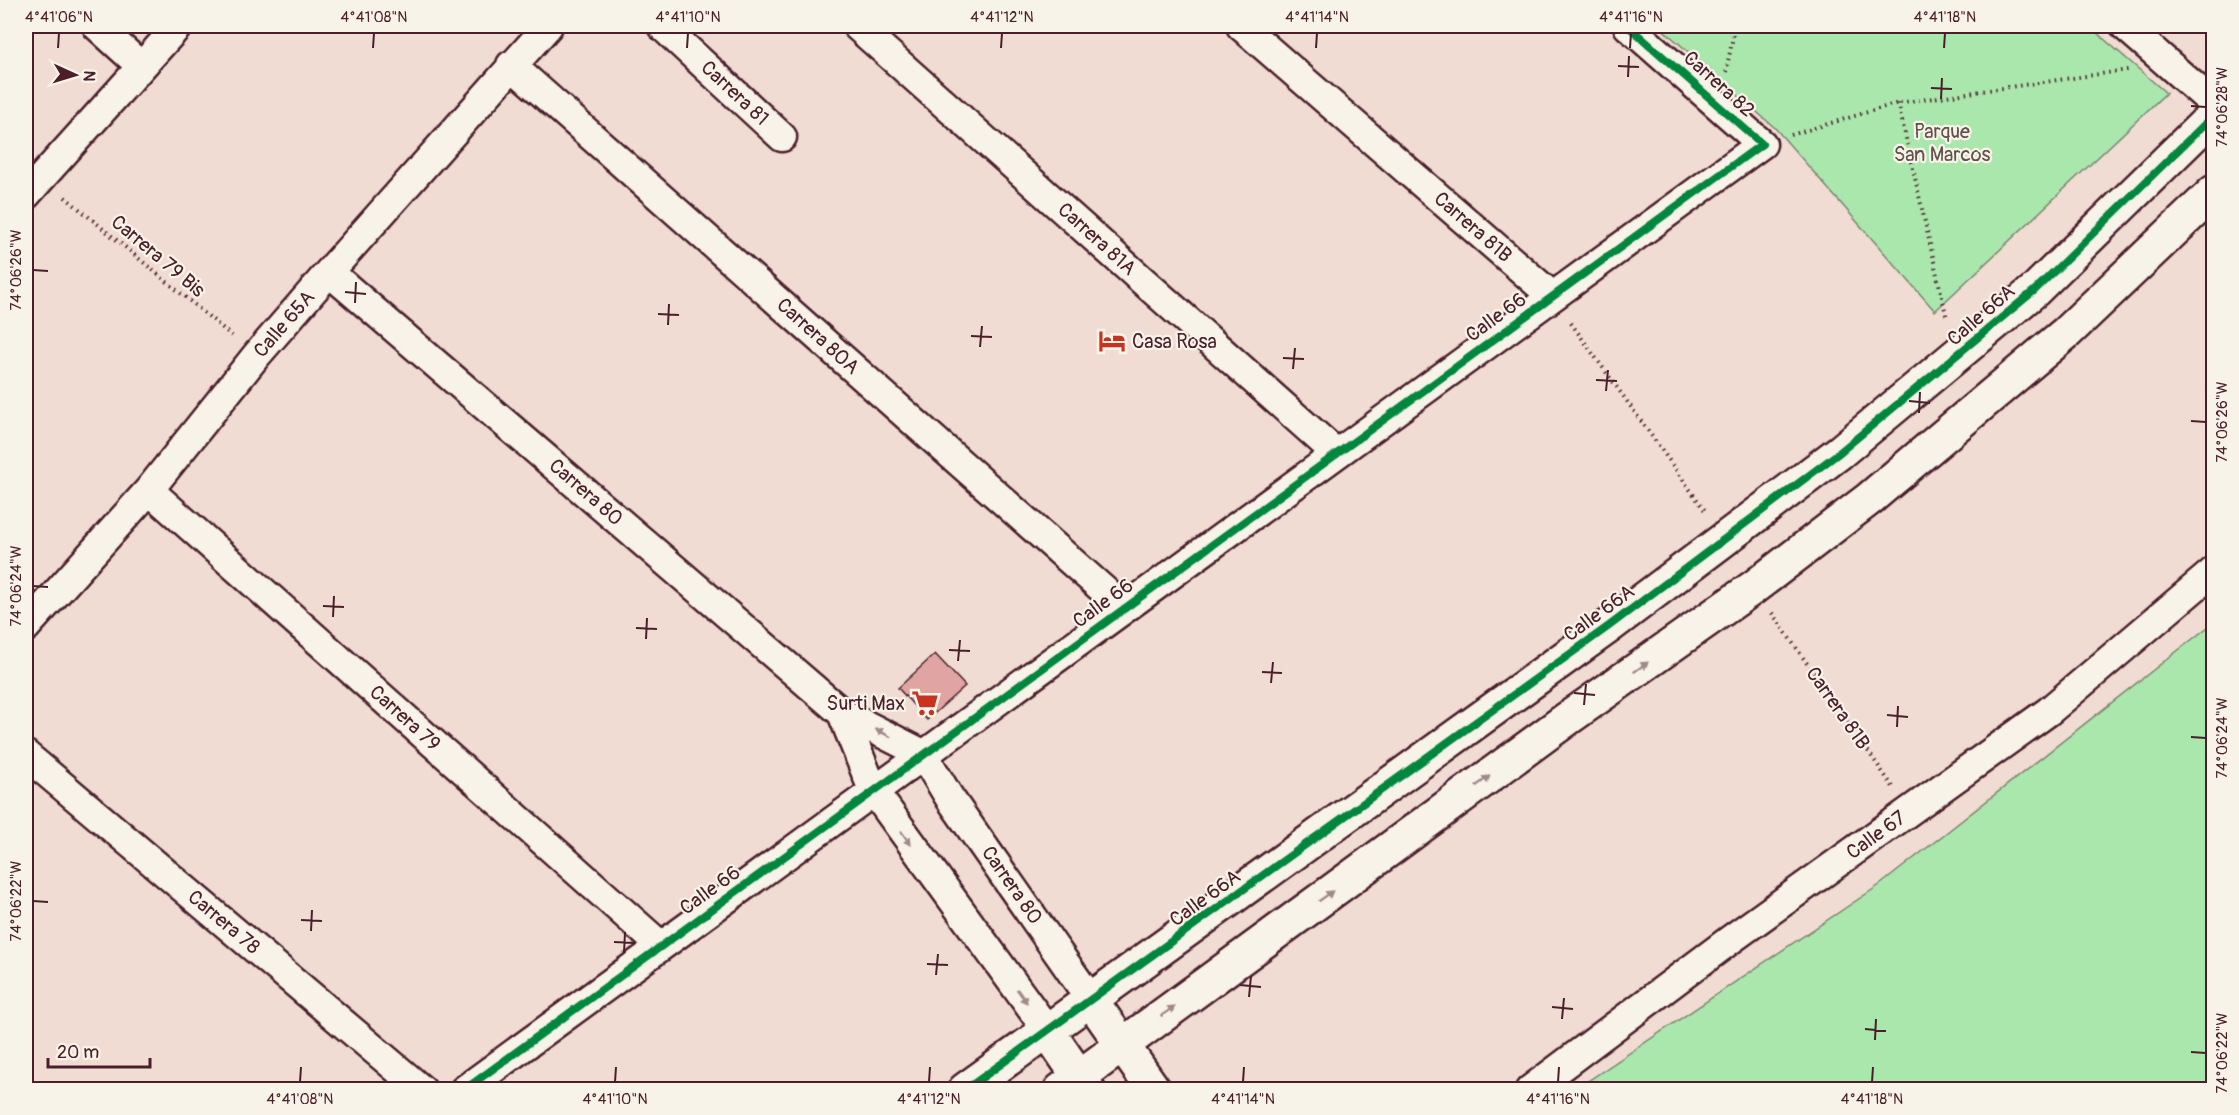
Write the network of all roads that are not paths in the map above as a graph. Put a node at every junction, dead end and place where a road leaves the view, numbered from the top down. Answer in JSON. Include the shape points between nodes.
{"nodes":[{"id":1,"x":97,"y":26,"type":"edge"},
{"id":2,"x":178,"y":26,"type":"edge"},
{"id":3,"x":548,"y":26,"type":"edge"},
{"id":4,"x":662,"y":26,"type":"edge"},
{"id":5,"x":857,"y":26,"type":"edge"},
{"id":6,"x":1241,"y":26,"type":"edge"},
{"id":7,"x":1628,"y":26,"type":"edge"},
{"id":8,"x":2125,"y":26,"type":"edge"},
{"id":9,"x":511,"y":65,"type":"junction"},
{"id":10,"x":141,"y":66,"type":"junction"},
{"id":11,"x":2214,"y":104,"type":"edge"},
{"id":12,"x":2214,"y":115,"type":"edge"},
{"id":13,"x":782,"y":136,"type":"dead end"},
{"id":14,"x":1761,"y":144,"type":"joint"},
{"id":15,"x":33,"y":187,"type":"edge"},
{"id":16,"x":2214,"y":192,"type":"edge"},
{"id":17,"x":329,"y":272,"type":"junction"},
{"id":18,"x":1552,"y":296,"type":"junction"},
{"id":19,"x":1336,"y":453,"type":"junction"},
{"id":20,"x":149,"y":490,"type":"junction"},
{"id":21,"x":2214,"y":571,"type":"edge"},
{"id":22,"x":1124,"y":608,"type":"junction"},
{"id":23,"x":26,"y":627,"type":"edge"},
{"id":24,"x":842,"y":713,"type":"junction"},
{"id":25,"x":26,"y":754,"type":"edge"},
{"id":26,"x":923,"y":754,"type":"junction"},
{"id":27,"x":873,"y":790,"type":"junction"},
{"id":28,"x":661,"y":946,"type":"junction"},
{"id":29,"x":1090,"y":1000,"type":"junction"},
{"id":30,"x":1047,"y":1030,"type":"junction"},
{"id":31,"x":1121,"y":1046,"type":"junction"},
{"id":32,"x":1075,"y":1085,"type":"edge"},
{"id":33,"x":422,"y":1089,"type":"edge"},
{"id":34,"x":464,"y":1089,"type":"edge"},
{"id":35,"x":965,"y":1089,"type":"edge"},
{"id":36,"x":1154,"y":1089,"type":"edge"},
{"id":37,"x":1530,"y":1089,"type":"edge"}],
"edges":[{"from":1,"to":10,"type":"street"},
{"from":2,"to":10,"type":"street"},
{"from":3,"to":9,"type":"street","name":"Calle 65A"},
{"from":4,"to":13,"type":"street","name":"Carrera 81"},
{"from":5,"to":19,"type":"street","name":"Carrera 81A"},
{"from":6,"to":18,"type":"street","name":"Carrera 81B"},
{"from":7,"to":14,"type":"street","name":"Carrera 82"},
{"from":8,"to":11,"type":"street"},
{"from":9,"to":17,"type":"street","name":"Calle 65A"},
{"from":9,"to":22,"type":"street","name":"Carrera 80A"},
{"from":10,"to":15,"type":"street"},
{"from":12,"to":29,"type":"street","name":"Calle 66A","via":[[2035,290],[1840,452],[1627,613]]},
{"from":14,"to":18,"type":"street","name":"Calle 66"},
{"from":31,"to":16,"type":"street","one_way":true,"via":[[1754,587],[1869,499],[2067,332]]},
{"from":17,"to":20,"type":"street","name":"Calle 65A"},
{"from":17,"to":24,"type":"street","name":"Carrera 80"},
{"from":18,"to":19,"type":"street","name":"Calle 66"},
{"from":19,"to":22,"type":"street","name":"Calle 66"},
{"from":20,"to":23,"type":"street","name":"Calle 65A"},
{"from":20,"to":28,"type":"street","name":"Carrera 79"},
{"from":21,"to":37,"type":"street","name":"Calle 67","via":[[2049,711]]},
{"from":22,"to":26,"type":"street","name":"Calle 66"},
{"from":26,"to":24,"type":"street","name":"Carrera 80","one_way":true},
{"from":24,"to":27,"type":"street","name":"Carrera 80"},
{"from":25,"to":33,"type":"street","name":"Carrera 78"},
{"from":26,"to":27,"type":"street","name":"Calle 66"},
{"from":26,"to":29,"type":"street","name":"Carrera 80"},
{"from":27,"to":28,"type":"street","name":"Calle 66"},
{"from":27,"to":30,"type":"street","name":"Carrera 80","one_way":true},
{"from":28,"to":34,"type":"street","name":"Calle 66"},
{"from":29,"to":30,"type":"street","name":"Calle 66A"},
{"from":29,"to":31,"type":"street","name":"Carrera 80"},
{"from":30,"to":32,"type":"street","name":"Carrera 80"},
{"from":30,"to":35,"type":"street","name":"Calle 66A"},
{"from":31,"to":32,"type":"street"},
{"from":31,"to":36,"type":"street","name":"Carrera 80"}]}
